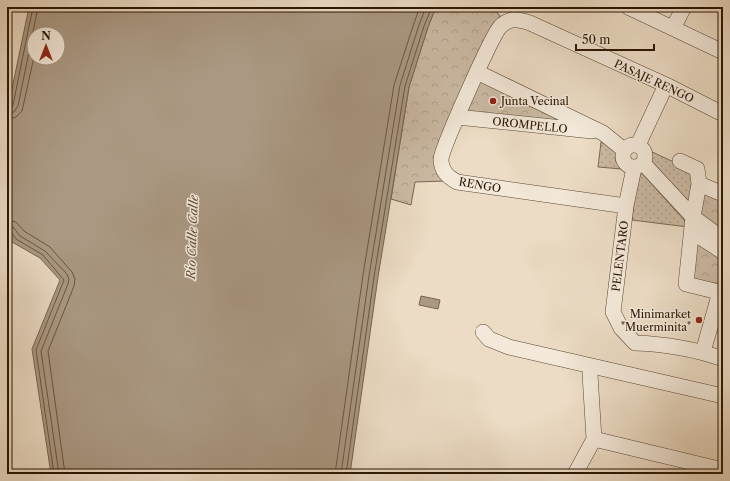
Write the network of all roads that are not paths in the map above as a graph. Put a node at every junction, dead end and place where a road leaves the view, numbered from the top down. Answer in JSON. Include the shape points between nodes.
{"nodes":[{"id":1,"x":628,"y":7,"type":"edge"},
{"id":2,"x":684,"y":7,"type":"edge"},
{"id":3,"x":673,"y":28,"type":"junction"},
{"id":4,"x":723,"y":52,"type":"edge"},
{"id":5,"x":477,"y":72,"type":"junction"},
{"id":6,"x":666,"y":86,"type":"junction"},
{"id":7,"x":723,"y":114,"type":"edge"},
{"id":8,"x":457,"y":117,"type":"junction"},
{"id":9,"x":603,"y":133,"type":"junction"},
{"id":10,"x":631,"y":148,"type":"junction"},
{"id":11,"x":680,"y":161,"type":"dead end"},
{"id":12,"x":639,"y":165,"type":"junction"},
{"id":13,"x":699,"y":184,"type":"junction"},
{"id":14,"x":723,"y":194,"type":"edge"},
{"id":15,"x":626,"y":206,"type":"junction"},
{"id":16,"x":692,"y":222,"type":"junction"},
{"id":17,"x":723,"y":239,"type":"edge"},
{"id":18,"x":723,"y":252,"type":"edge"},
{"id":19,"x":721,"y":293,"type":"edge"},
{"id":20,"x":483,"y":332,"type":"dead end"},
{"id":21,"x":703,"y":352,"type":"junction"},
{"id":22,"x":723,"y":359,"type":"edge"},
{"id":23,"x":590,"y":374,"type":"dead end"},
{"id":24,"x":723,"y":396,"type":"edge"},
{"id":25,"x":594,"y":439,"type":"junction"},
{"id":26,"x":723,"y":470,"type":"edge"},
{"id":27,"x":575,"y":474,"type":"edge"}],
"edges":[{"from":1,"to":3,"type":"street"},
{"from":2,"to":3,"type":"street"},
{"from":3,"to":4,"type":"street"},
{"from":5,"to":6,"type":"street","name":"PASAJE RENGO","via":[[499,27],[511,19],[519,19]]},
{"from":5,"to":8,"type":"street","name":"RENGO"},
{"from":5,"to":9,"type":"street","name":"OROMPELLO"},
{"from":6,"to":7,"type":"street","name":"PASAJE RENGO"},
{"from":6,"to":10,"type":"street"},
{"from":8,"to":9,"type":"street","name":"OROMPELLO"},
{"from":8,"to":15,"type":"street","name":"RENGO","via":[[441,157],[442,169],[448,177],[457,182]]},
{"from":9,"to":10,"type":"street","name":"OROMPELLO"},
{"from":10,"to":12,"type":"street","via":[[644,149],[645,160]]},
{"from":11,"to":13,"type":"street","via":[[697,169]]},
{"from":12,"to":15,"type":"street","name":"PELENTARO"},
{"from":12,"to":16,"type":"street"},
{"from":13,"to":14,"type":"street"},
{"from":13,"to":16,"type":"street"},
{"from":15,"to":21,"type":"street","name":"PELENTARO","via":[[613,312],[621,328],[635,343]]},
{"from":16,"to":17,"type":"street"},
{"from":16,"to":18,"type":"street","via":[[700,237]]},
{"from":16,"to":19,"type":"street","via":[[686,284]]},
{"from":19,"to":21,"type":"street"},
{"from":20,"to":24,"type":"street","via":[[489,339],[509,347]]},
{"from":21,"to":22,"type":"street","name":"PELENTARO"},
{"from":23,"to":25,"type":"street"},
{"from":25,"to":26,"type":"street"},
{"from":25,"to":27,"type":"street"}]}
